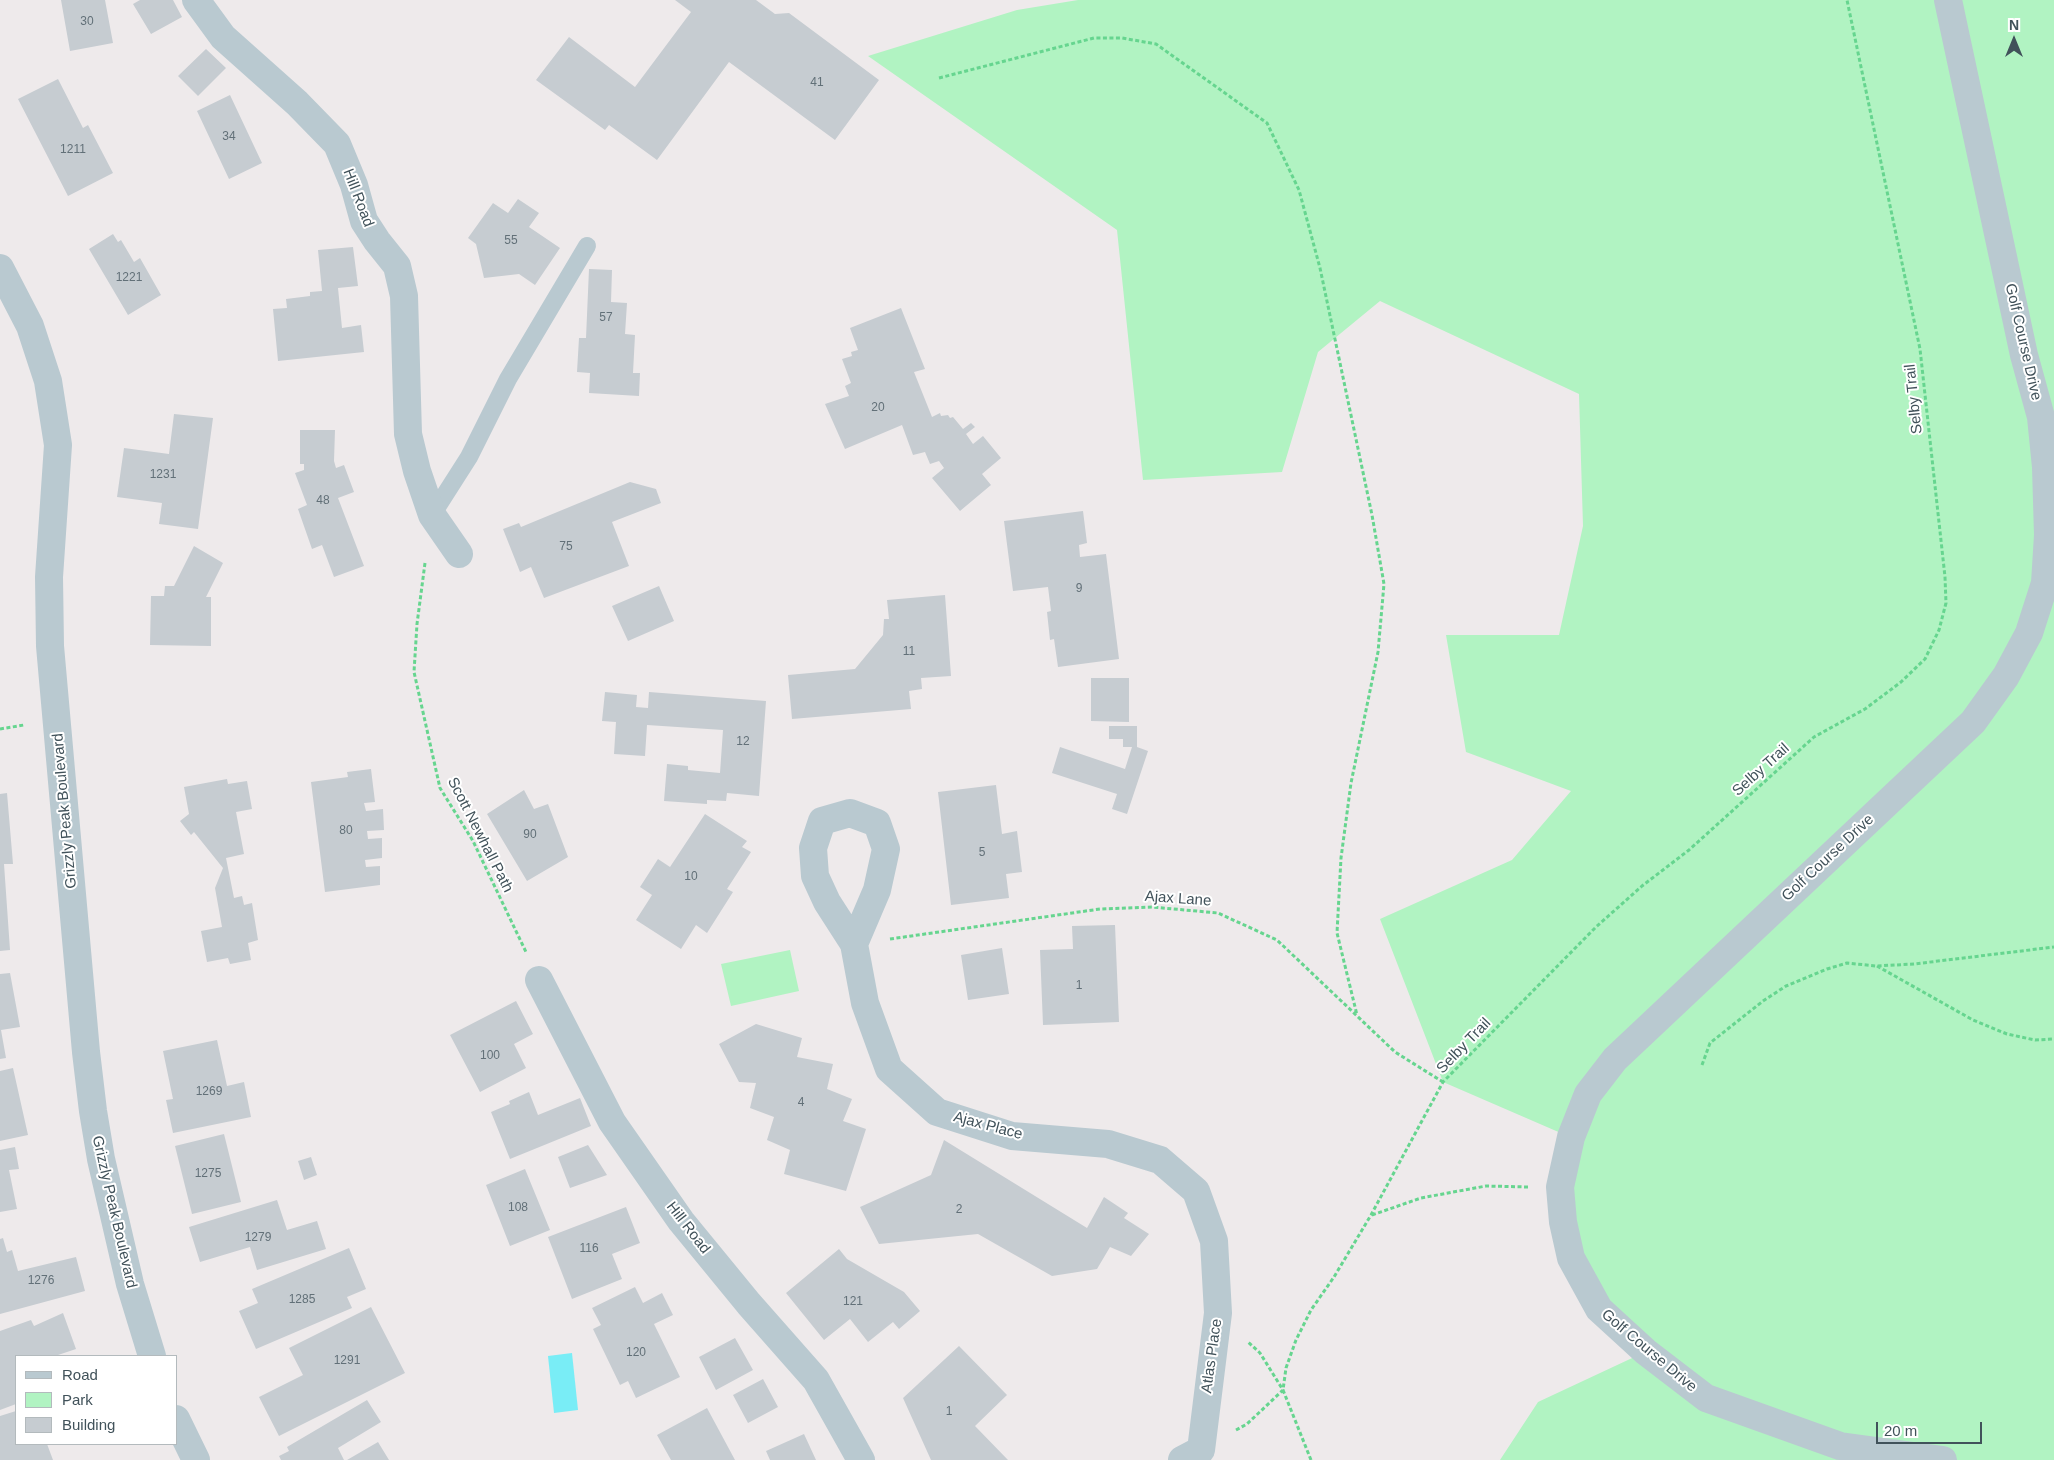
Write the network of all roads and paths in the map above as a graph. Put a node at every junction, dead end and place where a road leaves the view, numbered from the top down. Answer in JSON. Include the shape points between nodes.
{"nodes":[{"id":1,"x":196,"y":0,"type":"edge"},
{"id":2,"x":1847,"y":0,"type":"edge"},
{"id":3,"x":1948,"y":0,"type":"edge"},
{"id":4,"x":939,"y":78,"type":"dead end"},
{"id":5,"x":587,"y":246,"type":"dead end"},
{"id":6,"x":0,"y":268,"type":"edge"},
{"id":7,"x":432,"y":515,"type":"junction"},
{"id":8,"x":459,"y":554,"type":"dead end"},
{"id":9,"x":854,"y":944,"type":"joint"},
{"id":10,"x":2054,"y":947,"type":"edge"},
{"id":11,"x":1876,"y":966,"type":"junction"},
{"id":12,"x":539,"y":980,"type":"joint"},
{"id":13,"x":1357,"y":1016,"type":"junction"},
{"id":14,"x":2054,"y":1039,"type":"edge"},
{"id":15,"x":1702,"y":1065,"type":"dead end"},
{"id":16,"x":1443,"y":1082,"type":"junction"},
{"id":17,"x":1560,"y":1187,"type":"junction"},
{"id":18,"x":1371,"y":1216,"type":"junction"},
{"id":19,"x":1214,"y":1241,"type":"joint"},
{"id":20,"x":1218,"y":1313,"type":"junction"},
{"id":21,"x":152,"y":1355,"type":"edge"},
{"id":22,"x":1283,"y":1390,"type":"junction"},
{"id":23,"x":178,"y":1423,"type":"edge"},
{"id":24,"x":1196,"y":1457,"type":"edge"},
{"id":25,"x":196,"y":1460,"type":"edge"},
{"id":26,"x":861,"y":1460,"type":"edge"},
{"id":27,"x":1311,"y":1460,"type":"edge"},
{"id":28,"x":1943,"y":1460,"type":"edge"}],
"edges":[{"from":1,"to":7,"type":"street","name":"Hill Road","via":[[223,37],[297,103],[337,144],[364,221],[396,266],[404,296],[408,434],[416,471]]},
{"from":2,"to":16,"type":"path","name":"Selby Trail","via":[[1920,349],[1945,577],[1946,603],[1939,630],[1925,660],[1901,682],[1865,709],[1814,738],[1689,850],[1642,886]]},
{"from":3,"to":17,"type":"street","name":"Golf Course Drive","via":[[2024,355],[2041,417],[2048,535],[2045,583],[2029,632],[2006,676],[1973,722],[1615,1060],[1588,1094],[1571,1137]]},
{"from":4,"to":13,"type":"path","via":[[1094,38],[1122,38],[1156,44],[1267,124],[1299,190],[1320,268],[1384,584],[1378,652],[1351,783],[1341,858],[1337,933]]},
{"from":5,"to":7,"type":"lane","via":[[508,379],[469,457]]},
{"from":6,"to":21,"type":"street","name":"Grizzly Peak Boulevard","via":[[30,326],[48,381],[58,445],[49,577],[50,646],[87,1062],[101,1159],[130,1284]]},
{"from":7,"to":8,"type":"street","name":"Hill Road"},
{"from":7,"to":12,"type":"path","name":"Scott Newhall Path","via":[[416,624],[414,672],[440,788],[473,841]]},
{"from":9,"to":13,"type":"path","name":"Ajax Lane","via":[[1100,909],[1152,907],[1218,913],[1277,940]]},
{"from":9,"to":19,"type":"street","name":"Ajax Place","via":[[865,1003],[889,1069],[937,1112],[1012,1136],[1108,1144],[1160,1160],[1196,1191]]},
{"from":10,"to":11,"type":"path"},
{"from":11,"to":14,"type":"path","via":[[1973,1020],[2007,1034],[2035,1040]]},
{"from":11,"to":15,"type":"path","via":[[1847,963],[1786,986],[1710,1043]]},
{"from":12,"to":26,"type":"street","name":"Hill Road","via":[[612,1122],[682,1221],[816,1380]]},
{"from":13,"to":16,"type":"path","name":"Ajax Lane","via":[[1395,1052]]},
{"from":16,"to":18,"type":"path","name":"Selby Trail"},
{"from":17,"to":18,"type":"path","via":[[1486,1186],[1421,1198]]},
{"from":17,"to":28,"type":"street","name":"Golf Course Drive","via":[[1571,1258],[1599,1309],[1646,1352],[1706,1398],[1840,1446]]},
{"from":18,"to":22,"type":"path","name":"Selby Trail","via":[[1311,1310],[1286,1368]]},
{"from":19,"to":20,"type":"street","name":"Atlas Place"},
{"from":20,"to":22,"type":"path","via":[[1260,1353]]},
{"from":20,"to":24,"type":"street","name":"Atlas Place"},
{"from":22,"to":24,"type":"path","via":[[1247,1424]]},
{"from":22,"to":27,"type":"path"},
{"from":23,"to":25,"type":"street"}]}
